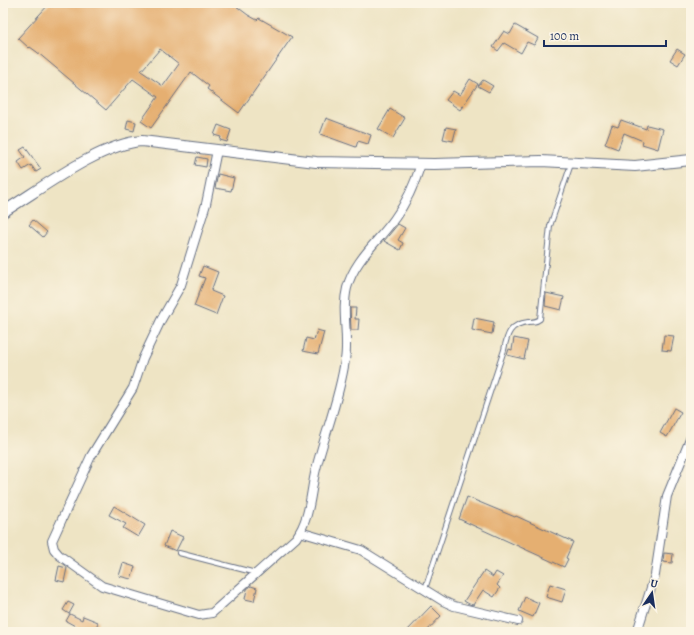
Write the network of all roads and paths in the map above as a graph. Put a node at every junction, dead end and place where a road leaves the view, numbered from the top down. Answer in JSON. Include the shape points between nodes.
{"nodes":[{"id":1,"x":217,"y":150,"type":"junction"},
{"id":2,"x":691,"y":160,"type":"edge"},
{"id":3,"x":421,"y":164,"type":"junction"},
{"id":4,"x":571,"y":164,"type":"junction"},
{"id":5,"x":3,"y":212,"type":"edge"},
{"id":6,"x":691,"y":437,"type":"edge"},
{"id":7,"x":300,"y":532,"type":"junction"},
{"id":8,"x":179,"y":553,"type":"dead end"},
{"id":9,"x":257,"y":573,"type":"junction"},
{"id":10,"x":425,"y":590,"type":"junction"},
{"id":11,"x":518,"y":621,"type":"dead end"},
{"id":12,"x":637,"y":632,"type":"edge"}],
"edges":[{"from":1,"to":3,"type":"street","via":[[316,162]]},
{"from":1,"to":5,"type":"street","via":[[142,141],[114,146]]},
{"from":1,"to":9,"type":"street","via":[[206,204],[181,285],[143,358],[133,388],[91,456],[52,541],[59,555],[102,586],[199,615],[212,612]]},
{"from":2,"to":4,"type":"street","via":[[635,166]]},
{"from":3,"to":4,"type":"street","via":[[541,161]]},
{"from":3,"to":7,"type":"street","via":[[401,209],[350,278],[346,301],[345,361],[316,470],[306,521]]},
{"from":4,"to":10,"type":"lane","via":[[550,226],[540,319],[517,325],[507,336]]},
{"from":6,"to":12,"type":"street","via":[[667,496],[655,575]]},
{"from":7,"to":9,"type":"street"},
{"from":7,"to":10,"type":"street","via":[[361,550]]},
{"from":8,"to":9,"type":"lane"},
{"from":10,"to":11,"type":"street","via":[[454,606]]}]}
